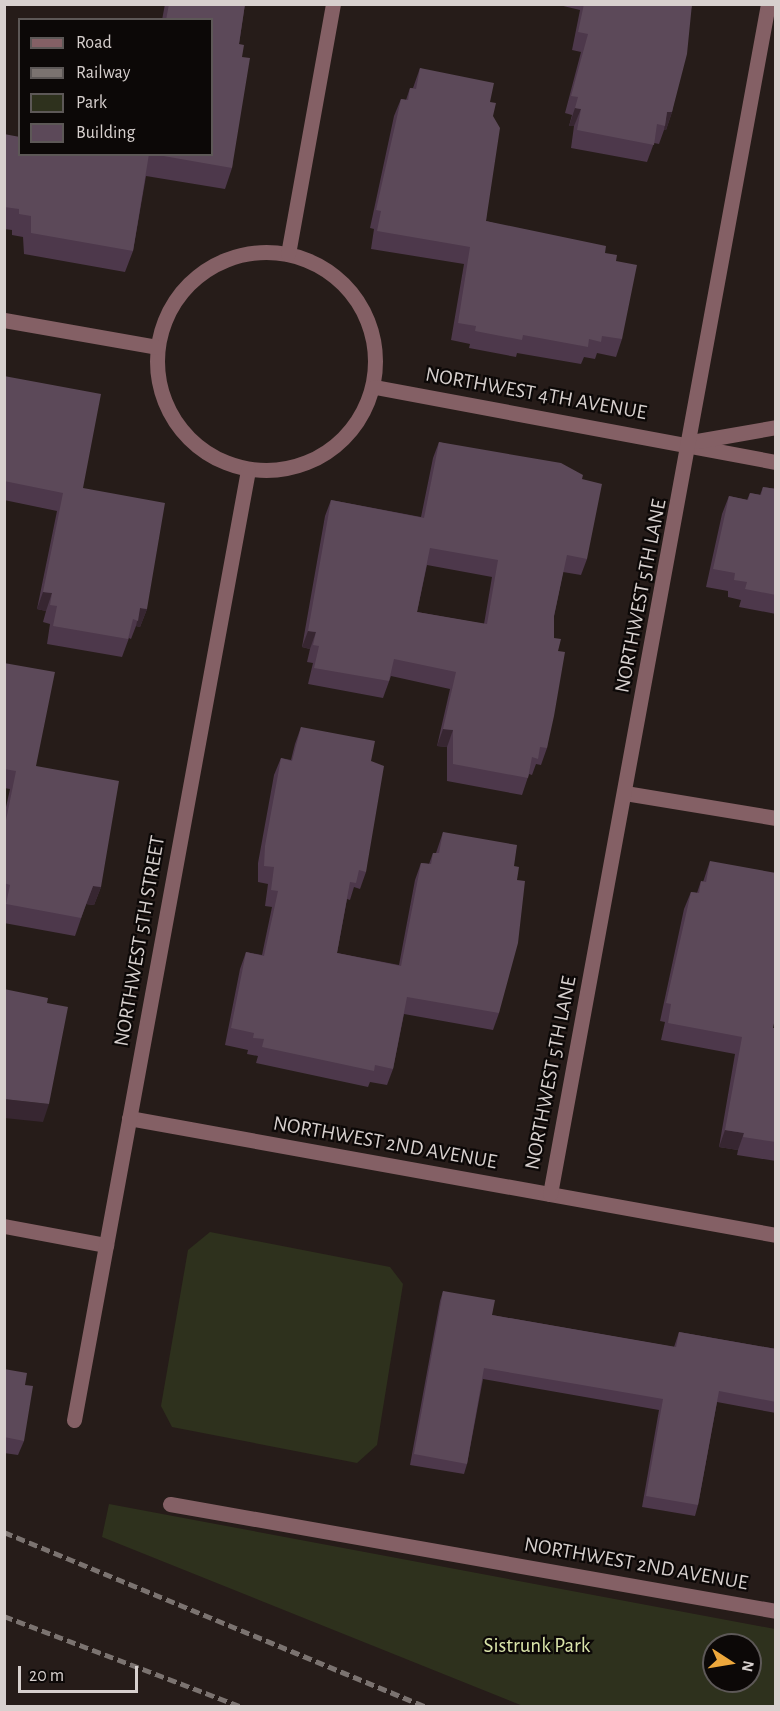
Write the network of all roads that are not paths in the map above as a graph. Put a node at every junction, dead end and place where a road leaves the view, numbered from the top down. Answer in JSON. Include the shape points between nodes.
{"nodes":[{"id":1,"x":333,"y":4,"type":"edge"},
{"id":2,"x":768,"y":4,"type":"edge"},
{"id":3,"x":288,"y":254,"type":"junction"},
{"id":4,"x":4,"y":320,"type":"edge"},
{"id":5,"x":157,"y":347,"type":"junction"},
{"id":6,"x":375,"y":387,"type":"junction"},
{"id":7,"x":776,"y":427,"type":"edge"},
{"id":8,"x":691,"y":442,"type":"junction"},
{"id":9,"x":776,"y":462,"type":"edge"},
{"id":10,"x":248,"y":470,"type":"junction"},
{"id":11,"x":625,"y":793,"type":"junction"},
{"id":12,"x":776,"y":818,"type":"edge"},
{"id":13,"x":129,"y":1118,"type":"junction"},
{"id":14,"x":550,"y":1194,"type":"junction"},
{"id":15,"x":4,"y":1226,"type":"edge"},
{"id":16,"x":776,"y":1235,"type":"edge"},
{"id":17,"x":106,"y":1245,"type":"junction"},
{"id":18,"x":74,"y":1420,"type":"dead end"},
{"id":19,"x":170,"y":1504,"type":"dead end"},
{"id":20,"x":776,"y":1611,"type":"edge"}],
"edges":[{"from":1,"to":3,"type":"street"},
{"from":2,"to":8,"type":"street","name":"NORTHWEST 5TH LANE"},
{"from":3,"to":5,"type":"street","via":[[229,258],[202,272],[180,292]]},
{"from":3,"to":6,"type":"street","via":[[319,266],[346,287],[364,315],[373,348]]},
{"from":4,"to":5,"type":"street"},
{"from":5,"to":10,"type":"street","via":[[158,381],[169,413],[189,440],[217,459]]},
{"from":6,"to":8,"type":"street","name":"NORTHWEST 4TH AVENUE"},
{"from":6,"to":10,"type":"street","via":[[342,440],[314,460],[282,470]]},
{"from":7,"to":8,"type":"street","name":"NORTHWEST 4TH AVENUE"},
{"from":8,"to":9,"type":"street","name":"NORTHWEST 4TH AVENUE"},
{"from":8,"to":11,"type":"street","name":"NORTHWEST 5TH LANE"},
{"from":10,"to":13,"type":"street","name":"NORTHWEST 5TH STREET"},
{"from":11,"to":12,"type":"street"},
{"from":11,"to":14,"type":"street","name":"NORTHWEST 5TH LANE"},
{"from":13,"to":14,"type":"street","name":"NORTHWEST 2ND AVENUE"},
{"from":13,"to":17,"type":"street","name":"NORTHWEST 5TH STREET"},
{"from":14,"to":16,"type":"street","name":"NORTHWEST 2ND AVENUE"},
{"from":15,"to":17,"type":"street"},
{"from":17,"to":18,"type":"street","name":"NORTHWEST 5TH STREET"},
{"from":19,"to":20,"type":"street","name":"NORTHWEST 2ND AVENUE"}]}
